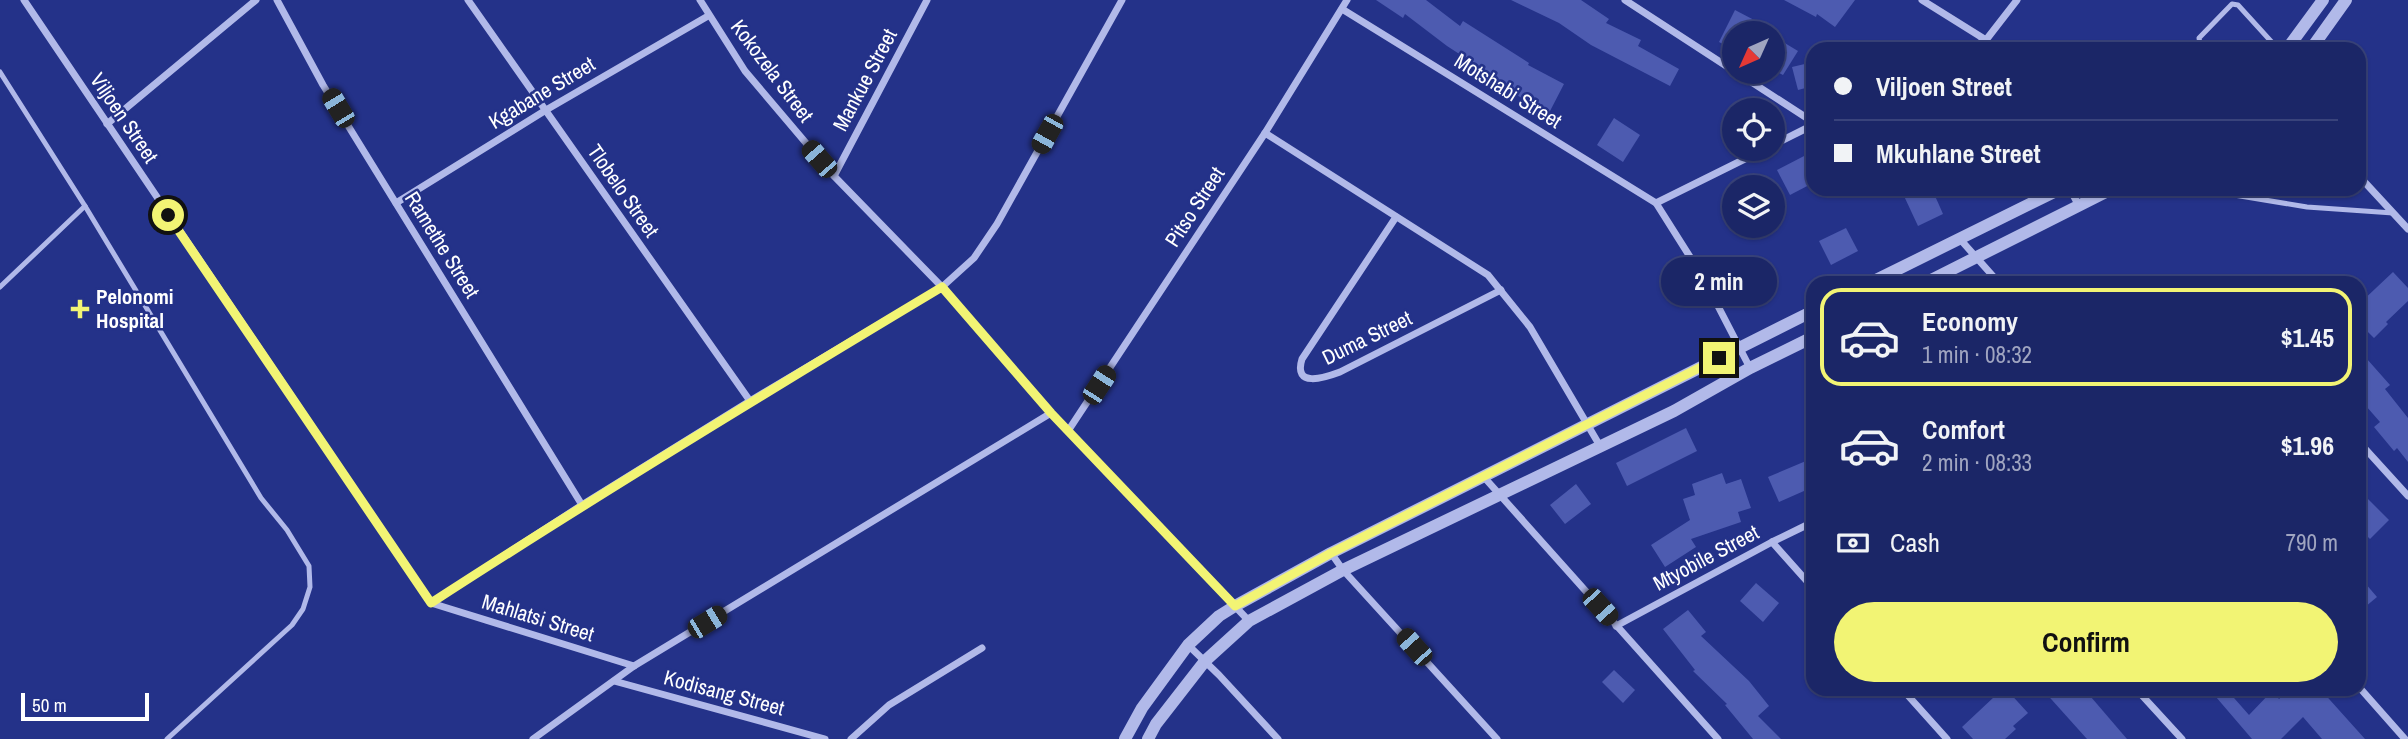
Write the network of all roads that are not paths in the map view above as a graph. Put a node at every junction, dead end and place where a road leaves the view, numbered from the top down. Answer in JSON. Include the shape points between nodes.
{"nodes":[{"id":1,"x":24,"y":0,"type":"edge"},
{"id":2,"x":256,"y":0,"type":"edge"},
{"id":3,"x":277,"y":0,"type":"edge"},
{"id":4,"x":468,"y":0,"type":"edge"},
{"id":5,"x":701,"y":0,"type":"edge"},
{"id":6,"x":1122,"y":0,"type":"edge"},
{"id":7,"x":1347,"y":0,"type":"edge"},
{"id":8,"x":1625,"y":0,"type":"edge"},
{"id":9,"x":1922,"y":0,"type":"edge"},
{"id":10,"x":2017,"y":0,"type":"edge"},
{"id":11,"x":2323,"y":0,"type":"edge"},
{"id":12,"x":2346,"y":0,"type":"edge"},
{"id":13,"x":926,"y":1,"type":"edge"},
{"id":14,"x":1342,"y":9,"type":"junction"},
{"id":15,"x":708,"y":16,"type":"junction"},
{"id":16,"x":1986,"y":40,"type":"junction"},
{"id":17,"x":1982,"y":42,"type":"edge"},
{"id":18,"x":2199,"y":42,"type":"edge"},
{"id":19,"x":2272,"y":42,"type":"edge"},
{"id":20,"x":2292,"y":42,"type":"edge"},
{"id":21,"x":2316,"y":42,"type":"edge"},
{"id":22,"x":1722,"y":63,"type":"edge"},
{"id":23,"x":0,"y":72,"type":"edge"},
{"id":24,"x":1754,"y":84,"type":"edge"},
{"id":25,"x":546,"y":110,"type":"junction"},
{"id":26,"x":1806,"y":118,"type":"edge"},
{"id":27,"x":107,"y":124,"type":"junction"},
{"id":28,"x":1806,"y":127,"type":"edge"},
{"id":29,"x":1265,"y":133,"type":"junction"},
{"id":30,"x":1785,"y":138,"type":"edge"},
{"id":31,"x":1741,"y":161,"type":"edge"},
{"id":32,"x":834,"y":176,"type":"junction"},
{"id":33,"x":2366,"y":184,"type":"edge"},
{"id":34,"x":2046,"y":196,"type":"edge"},
{"id":35,"x":2074,"y":196,"type":"edge"},
{"id":36,"x":2098,"y":196,"type":"edge"},
{"id":37,"x":2248,"y":196,"type":"edge"},
{"id":38,"x":396,"y":203,"type":"junction"},
{"id":39,"x":1656,"y":203,"type":"junction"},
{"id":40,"x":85,"y":206,"type":"junction"},
{"id":41,"x":2079,"y":206,"type":"junction"},
{"id":42,"x":2393,"y":213,"type":"junction"},
{"id":43,"x":1396,"y":217,"type":"junction"},
{"id":44,"x":2408,"y":229,"type":"edge"},
{"id":45,"x":1959,"y":238,"type":"junction"},
{"id":46,"x":1977,"y":257,"type":"junction"},
{"id":47,"x":1884,"y":276,"type":"edge"},
{"id":48,"x":1939,"y":276,"type":"edge"},
{"id":49,"x":1993,"y":276,"type":"edge"},
{"id":50,"x":0,"y":287,"type":"edge"},
{"id":51,"x":942,"y":287,"type":"junction"},
{"id":52,"x":1501,"y":290,"type":"junction"},
{"id":53,"x":1806,"y":314,"type":"edge"},
{"id":54,"x":1806,"y":340,"type":"edge"},
{"id":55,"x":1740,"y":347,"type":"junction"},
{"id":56,"x":1750,"y":368,"type":"junction"},
{"id":57,"x":750,"y":401,"type":"junction"},
{"id":58,"x":1051,"y":413,"type":"junction"},
{"id":59,"x":1588,"y":423,"type":"junction"},
{"id":60,"x":1069,"y":431,"type":"junction"},
{"id":61,"x":1600,"y":446,"type":"junction"},
{"id":62,"x":2366,"y":450,"type":"edge"},
{"id":63,"x":1483,"y":476,"type":"junction"},
{"id":64,"x":1499,"y":495,"type":"junction"},
{"id":65,"x":2408,"y":496,"type":"edge"},
{"id":66,"x":582,"y":505,"type":"junction"},
{"id":67,"x":1806,"y":525,"type":"edge"},
{"id":68,"x":1772,"y":542,"type":"junction"},
{"id":69,"x":1331,"y":553,"type":"junction"},
{"id":70,"x":1343,"y":570,"type":"junction"},
{"id":71,"x":1806,"y":581,"type":"edge"},
{"id":72,"x":431,"y":603,"type":"junction"},
{"id":73,"x":1235,"y":606,"type":"junction"},
{"id":74,"x":1249,"y":621,"type":"junction"},
{"id":75,"x":1616,"y":626,"type":"junction"},
{"id":76,"x":1188,"y":646,"type":"junction"},
{"id":77,"x":982,"y":648,"type":"dead end"},
{"id":78,"x":1205,"y":661,"type":"junction"},
{"id":79,"x":634,"y":666,"type":"junction"},
{"id":80,"x":614,"y":681,"type":"junction"},
{"id":81,"x":2366,"y":695,"type":"edge"},
{"id":82,"x":1908,"y":696,"type":"edge"},
{"id":83,"x":2143,"y":696,"type":"edge"},
{"id":84,"x":167,"y":739,"type":"edge"},
{"id":85,"x":533,"y":739,"type":"edge"},
{"id":86,"x":825,"y":739,"type":"edge"},
{"id":87,"x":851,"y":739,"type":"edge"},
{"id":88,"x":1125,"y":739,"type":"edge"},
{"id":89,"x":1148,"y":739,"type":"edge"},
{"id":90,"x":1278,"y":739,"type":"edge"},
{"id":91,"x":1497,"y":739,"type":"edge"},
{"id":92,"x":1718,"y":739,"type":"edge"},
{"id":93,"x":1947,"y":739,"type":"edge"},
{"id":94,"x":2182,"y":739,"type":"edge"},
{"id":95,"x":2405,"y":739,"type":"edge"}],
"edges":[{"from":1,"to":27,"type":"street","name":"Viljoen Street"},
{"from":2,"to":27,"type":"street"},
{"from":3,"to":38,"type":"street","name":"Ramethe Street"},
{"from":4,"to":25,"type":"street","name":"Tlobelo Street"},
{"from":5,"to":15,"type":"street","name":"Kokozela Street"},
{"from":6,"to":51,"type":"street","via":[[997,224],[974,258]]},
{"from":7,"to":14,"type":"street","name":"Pitso Street"},
{"from":8,"to":22,"type":"street"},
{"from":9,"to":16,"type":"street"},
{"from":10,"to":16,"type":"street"},
{"from":11,"to":20,"type":"street"},
{"from":12,"to":21,"type":"street"},
{"from":13,"to":32,"type":"street","name":"Mankue Street"},
{"from":14,"to":29,"type":"street","name":"Pitso Street"},
{"from":14,"to":39,"type":"street","name":"Motshabi Street"},
{"from":15,"to":25,"type":"street","name":"Kgabane Street"},
{"from":15,"to":32,"type":"street","name":"Kokozela Street","via":[[745,71]]},
{"from":16,"to":17,"type":"street"},
{"from":18,"to":19,"type":"lane","via":[[2232,4]]},
{"from":23,"to":40,"type":"lane"},
{"from":24,"to":26,"type":"street"},
{"from":25,"to":38,"type":"street","name":"Kgabane Street"},
{"from":25,"to":57,"type":"street","name":"Tlobelo Street"},
{"from":27,"to":72,"type":"street","name":"Viljoen Street"},
{"from":28,"to":30,"type":"street"},
{"from":29,"to":43,"type":"street"},
{"from":29,"to":60,"type":"street","name":"Pitso Street"},
{"from":31,"to":39,"type":"street"},
{"from":32,"to":51,"type":"street","name":"Kokozela Street"},
{"from":33,"to":42,"type":"street"},
{"from":34,"to":45,"type":"street"},
{"from":35,"to":41,"type":"street"},
{"from":36,"to":41,"type":"street"},
{"from":37,"to":42,"type":"lane"},
{"from":38,"to":66,"type":"street","name":"Ramethe Street"},
{"from":39,"to":55,"type":"street","name":"Motshabi Street"},
{"from":40,"to":50,"type":"lane"},
{"from":40,"to":84,"type":"lane","via":[[261,498],[309,566],[310,587],[292,625]]},
{"from":41,"to":46,"type":"street"},
{"from":42,"to":44,"type":"street"},
{"from":43,"to":52,"type":"street","via":[[1474,265]]},
{"from":43,"to":52,"type":"street","name":"Duma Street","via":[[1302,359],[1302,374],[1308,379],[1340,372]]},
{"from":45,"to":46,"type":"street"},
{"from":45,"to":47,"type":"street"},
{"from":46,"to":48,"type":"street"},
{"from":46,"to":49,"type":"street"},
{"from":51,"to":57,"type":"street"},
{"from":51,"to":58,"type":"street","name":"Kokozela Street"},
{"from":52,"to":59,"type":"street","via":[[1530,327]]},
{"from":53,"to":55,"type":"street"},
{"from":54,"to":56,"type":"street"},
{"from":55,"to":56,"type":"street","name":"Motshabi Street"},
{"from":55,"to":59,"type":"street"},
{"from":56,"to":61,"type":"street"},
{"from":57,"to":66,"type":"street"},
{"from":58,"to":60,"type":"street","name":"Kokozela Street"},
{"from":58,"to":79,"type":"street"},
{"from":59,"to":61,"type":"street"},
{"from":59,"to":63,"type":"street"},
{"from":60,"to":73,"type":"street","name":"Kokozela Street"},
{"from":61,"to":64,"type":"street"},
{"from":62,"to":65,"type":"street"},
{"from":63,"to":64,"type":"street"},
{"from":63,"to":69,"type":"street"},
{"from":64,"to":70,"type":"street"},
{"from":64,"to":75,"type":"street"},
{"from":66,"to":72,"type":"street"},
{"from":67,"to":68,"type":"street","name":"Mtyobile Street"},
{"from":68,"to":71,"type":"street"},
{"from":68,"to":75,"type":"street","name":"Mtyobile Street"},
{"from":69,"to":70,"type":"street"},
{"from":69,"to":73,"type":"street"},
{"from":70,"to":74,"type":"street"},
{"from":70,"to":91,"type":"street"},
{"from":72,"to":79,"type":"street","name":"Mahlatsi Street"},
{"from":73,"to":74,"type":"street","name":"Kokozela Street"},
{"from":73,"to":76,"type":"street"},
{"from":74,"to":78,"type":"street"},
{"from":75,"to":92,"type":"street"},
{"from":76,"to":78,"type":"street"},
{"from":76,"to":88,"type":"street"},
{"from":77,"to":87,"type":"street","via":[[889,705]]},
{"from":78,"to":89,"type":"street"},
{"from":78,"to":90,"type":"street"},
{"from":79,"to":80,"type":"street"},
{"from":80,"to":85,"type":"street"},
{"from":80,"to":86,"type":"street","name":"Kodisang Street"},
{"from":81,"to":95,"type":"street"},
{"from":82,"to":93,"type":"street"},
{"from":83,"to":94,"type":"street"}]}
